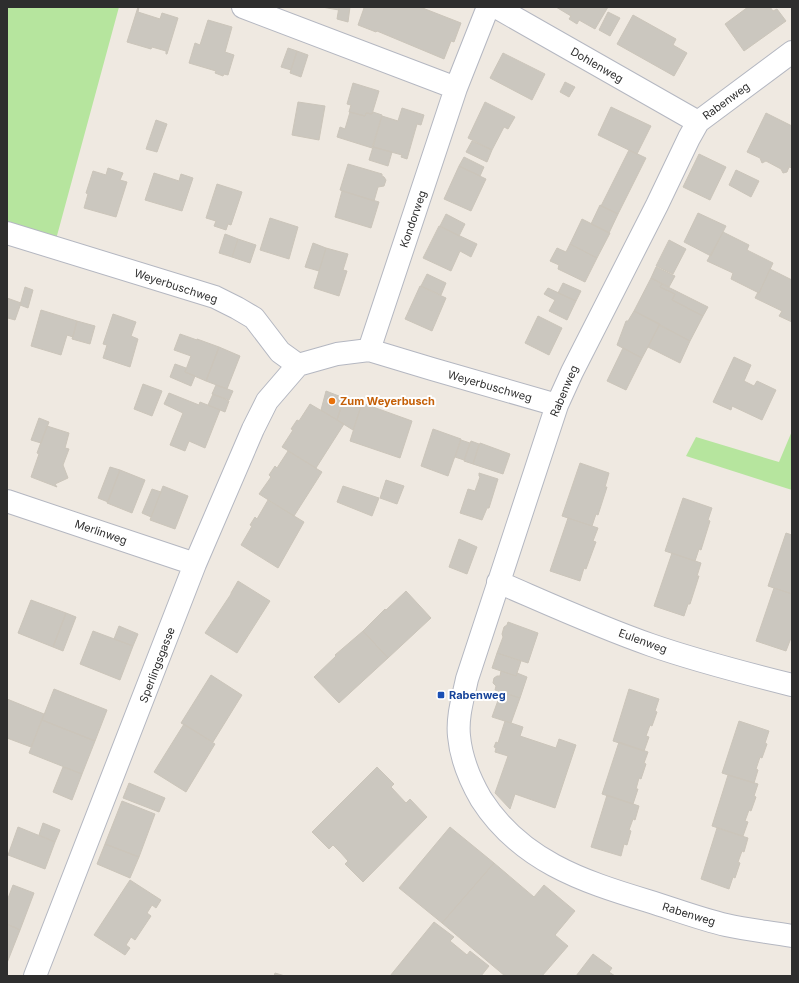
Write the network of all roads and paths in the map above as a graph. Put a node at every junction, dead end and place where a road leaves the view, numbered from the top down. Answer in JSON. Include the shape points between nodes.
{"nodes":[{"id":1,"x":243,"y":7,"type":"edge"},
{"id":2,"x":488,"y":7,"type":"edge"},
{"id":3,"x":496,"y":7,"type":"edge"},
{"id":4,"x":792,"y":52,"type":"edge"},
{"id":5,"x":456,"y":88,"type":"junction"},
{"id":6,"x":698,"y":122,"type":"junction"},
{"id":7,"x":7,"y":233,"type":"edge"},
{"id":8,"x":369,"y":350,"type":"junction"},
{"id":9,"x":298,"y":364,"type":"junction"},
{"id":10,"x":557,"y":405,"type":"junction"},
{"id":11,"x":7,"y":501,"type":"edge"},
{"id":12,"x":195,"y":564,"type":"junction"},
{"id":13,"x":498,"y":582,"type":"junction"},
{"id":14,"x":792,"y":685,"type":"edge"},
{"id":15,"x":792,"y":936,"type":"edge"},
{"id":16,"x":35,"y":976,"type":"edge"}],
"edges":[{"from":1,"to":5,"type":"street"},
{"from":2,"to":5,"type":"street","name":"Kondorweg"},
{"from":3,"to":6,"type":"street","name":"Dohlenweg"},
{"from":4,"to":6,"type":"street","name":"Rabenweg"},
{"from":5,"to":8,"type":"street","name":"Kondorweg"},
{"from":6,"to":10,"type":"street","name":"Rabenweg"},
{"from":7,"to":9,"type":"street","name":"Weyerbuschweg","via":[[215,297],[254,318],[280,352]]},
{"from":8,"to":9,"type":"street","name":"Weyerbuschweg","via":[[337,354]]},
{"from":8,"to":10,"type":"street","name":"Weyerbuschweg"},
{"from":9,"to":12,"type":"street","name":"Sperlingsgasse","via":[[264,407]]},
{"from":10,"to":13,"type":"street","name":"Rabenweg"},
{"from":11,"to":12,"type":"street","name":"Merlinweg"},
{"from":12,"to":16,"type":"street","name":"Sperlingsgasse"},
{"from":13,"to":14,"type":"street","name":"Eulenweg","via":[[652,645],[713,665]]},
{"from":13,"to":15,"type":"street","name":"Rabenweg","via":[[467,679],[460,708],[459,736],[469,775],[497,822],[533,853],[577,877],[726,925]]}]}
